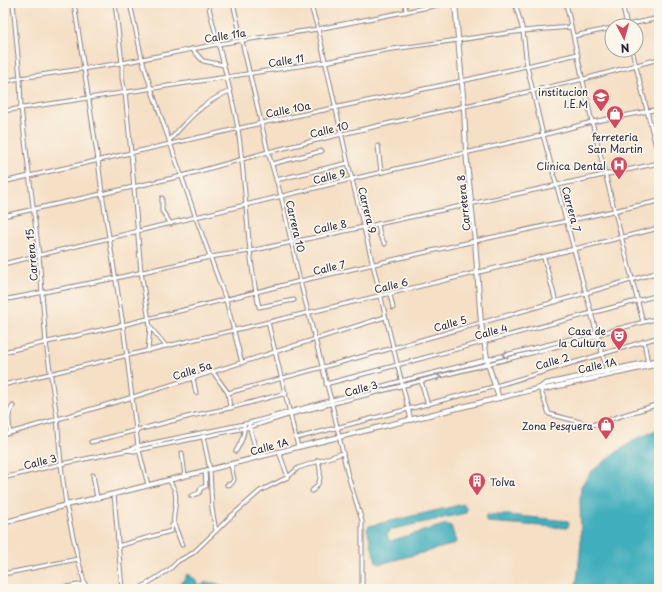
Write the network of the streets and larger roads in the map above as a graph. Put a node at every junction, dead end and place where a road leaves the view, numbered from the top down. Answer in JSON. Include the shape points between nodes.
{"nodes":[{"id":1,"x":13,"y":3,"type":"edge"},
{"id":2,"x":74,"y":3,"type":"edge"},
{"id":3,"x":115,"y":3,"type":"edge"},
{"id":4,"x":130,"y":3,"type":"edge"},
{"id":5,"x":233,"y":3,"type":"edge"},
{"id":6,"x":310,"y":3,"type":"edge"},
{"id":7,"x":404,"y":3,"type":"edge"},
{"id":8,"x":449,"y":3,"type":"edge"},
{"id":9,"x":455,"y":3,"type":"edge"},
{"id":10,"x":515,"y":3,"type":"edge"},
{"id":11,"x":566,"y":3,"type":"edge"},
{"id":12,"x":622,"y":3,"type":"edge"},
{"id":13,"x":209,"y":8,"type":"dead end"},
{"id":14,"x":406,"y":12,"type":"junction"},
{"id":15,"x":625,"y":18,"type":"edge"},
{"id":16,"x":659,"y":18,"type":"edge"},
{"id":17,"x":644,"y":22,"type":"edge"},
{"id":18,"x":571,"y":27,"type":"junction"},
{"id":19,"x":318,"y":29,"type":"junction"},
{"id":20,"x":604,"y":30,"type":"edge"},
{"id":21,"x":523,"y":31,"type":"junction"},
{"id":22,"x":574,"y":36,"type":"junction"},
{"id":23,"x":242,"y":40,"type":"junction"},
{"id":24,"x":458,"y":40,"type":"junction"},
{"id":25,"x":218,"y":44,"type":"junction"},
{"id":26,"x":192,"y":49,"type":"junction"},
{"id":27,"x":578,"y":54,"type":"junction"},
{"id":28,"x":634,"y":58,"type":"edge"},
{"id":29,"x":659,"y":58,"type":"edge"},
{"id":30,"x":142,"y":59,"type":"junction"},
{"id":31,"x":324,"y":62,"type":"junction"},
{"id":32,"x":122,"y":63,"type":"junction"},
{"id":33,"x":636,"y":64,"type":"junction"},
{"id":34,"x":224,"y":66,"type":"junction"},
{"id":35,"x":527,"y":66,"type":"junction"},
{"id":36,"x":84,"y":69,"type":"junction"},
{"id":37,"x":251,"y":73,"type":"junction"},
{"id":38,"x":20,"y":78,"type":"junction"},
{"id":39,"x":227,"y":78,"type":"junction"},
{"id":40,"x":584,"y":79,"type":"junction"},
{"id":41,"x":462,"y":81,"type":"junction"},
{"id":42,"x":3,"y":82,"type":"edge"},
{"id":43,"x":151,"y":88,"type":"junction"},
{"id":44,"x":230,"y":91,"type":"junction"},
{"id":45,"x":532,"y":91,"type":"junction"},
{"id":46,"x":125,"y":92,"type":"junction"},
{"id":47,"x":88,"y":98,"type":"junction"},
{"id":48,"x":464,"y":107,"type":"junction"},
{"id":49,"x":21,"y":108,"type":"junction"},
{"id":50,"x":336,"y":108,"type":"junction"},
{"id":51,"x":659,"y":109,"type":"edge"},
{"id":52,"x":3,"y":111,"type":"edge"},
{"id":53,"x":647,"y":112,"type":"junction"},
{"id":54,"x":262,"y":122,"type":"junction"},
{"id":55,"x":592,"y":122,"type":"junction"},
{"id":56,"x":238,"y":128,"type":"junction"},
{"id":57,"x":342,"y":134,"type":"junction"},
{"id":58,"x":543,"y":135,"type":"junction"},
{"id":59,"x":170,"y":142,"type":"junction"},
{"id":60,"x":378,"y":146,"type":"dead end"},
{"id":61,"x":322,"y":151,"type":"dead end"},
{"id":62,"x":268,"y":152,"type":"junction"},
{"id":63,"x":466,"y":152,"type":"junction"},
{"id":64,"x":131,"y":153,"type":"junction"},
{"id":65,"x":659,"y":159,"type":"edge"},
{"id":66,"x":98,"y":160,"type":"junction"},
{"id":67,"x":242,"y":160,"type":"junction"},
{"id":68,"x":348,"y":163,"type":"junction"},
{"id":69,"x":659,"y":163,"type":"edge"},
{"id":70,"x":272,"y":164,"type":"junction"},
{"id":71,"x":381,"y":172,"type":"junction"},
{"id":72,"x":606,"y":175,"type":"junction"},
{"id":73,"x":30,"y":176,"type":"junction"},
{"id":74,"x":182,"y":176,"type":"junction"},
{"id":75,"x":352,"y":179,"type":"junction"},
{"id":76,"x":276,"y":180,"type":"junction"},
{"id":77,"x":3,"y":182,"type":"edge"},
{"id":78,"x":134,"y":186,"type":"junction"},
{"id":79,"x":558,"y":186,"type":"junction"},
{"id":80,"x":102,"y":193,"type":"junction"},
{"id":81,"x":281,"y":196,"type":"junction"},
{"id":82,"x":162,"y":198,"type":"dead end"},
{"id":83,"x":659,"y":201,"type":"edge"},
{"id":84,"x":471,"y":204,"type":"junction"},
{"id":85,"x":247,"y":205,"type":"junction"},
{"id":86,"x":34,"y":208,"type":"junction"},
{"id":87,"x":614,"y":211,"type":"junction"},
{"id":88,"x":3,"y":216,"type":"edge"},
{"id":89,"x":196,"y":218,"type":"junction"},
{"id":90,"x":568,"y":221,"type":"junction"},
{"id":91,"x":171,"y":224,"type":"junction"},
{"id":92,"x":378,"y":224,"type":"junction"},
{"id":93,"x":365,"y":227,"type":"junction"},
{"id":94,"x":659,"y":228,"type":"edge"},
{"id":95,"x":138,"y":231,"type":"junction"},
{"id":96,"x":110,"y":238,"type":"junction"},
{"id":97,"x":621,"y":238,"type":"junction"},
{"id":98,"x":475,"y":241,"type":"junction"},
{"id":99,"x":292,"y":242,"type":"junction"},
{"id":100,"x":385,"y":244,"type":"dead end"},
{"id":101,"x":574,"y":250,"type":"junction"},
{"id":102,"x":250,"y":251,"type":"junction"},
{"id":103,"x":39,"y":255,"type":"junction"},
{"id":104,"x":210,"y":257,"type":"junction"},
{"id":105,"x":544,"y":258,"type":"junction"},
{"id":106,"x":3,"y":264,"type":"edge"},
{"id":107,"x":374,"y":265,"type":"junction"},
{"id":108,"x":141,"y":272,"type":"junction"},
{"id":109,"x":659,"y":272,"type":"edge"},
{"id":110,"x":478,"y":273,"type":"junction"},
{"id":111,"x":116,"y":278,"type":"junction"},
{"id":112,"x":632,"y":280,"type":"junction"},
{"id":113,"x":300,"y":281,"type":"junction"},
{"id":114,"x":42,"y":292,"type":"junction"},
{"id":115,"x":256,"y":293,"type":"junction"},
{"id":116,"x":587,"y":293,"type":"junction"},
{"id":117,"x":390,"y":294,"type":"junction"},
{"id":118,"x":659,"y":295,"type":"edge"},
{"id":119,"x":381,"y":296,"type":"junction"},
{"id":120,"x":3,"y":300,"type":"edge"},
{"id":121,"x":226,"y":300,"type":"junction"},
{"id":122,"x":294,"y":300,"type":"dead end"},
{"id":123,"x":637,"y":300,"type":"junction"},
{"id":124,"x":556,"y":302,"type":"junction"},
{"id":125,"x":393,"y":308,"type":"dead end"},
{"id":126,"x":308,"y":312,"type":"junction"},
{"id":127,"x":592,"y":312,"type":"junction"},
{"id":128,"x":385,"y":317,"type":"junction"},
{"id":129,"x":659,"y":318,"type":"edge"},
{"id":130,"x":148,"y":319,"type":"junction"},
{"id":131,"x":268,"y":322,"type":"junction"},
{"id":132,"x":643,"y":322,"type":"junction"},
{"id":133,"x":481,"y":323,"type":"junction"},
{"id":134,"x":123,"y":325,"type":"junction"},
{"id":135,"x":150,"y":327,"type":"junction"},
{"id":136,"x":234,"y":331,"type":"junction"},
{"id":137,"x":598,"y":334,"type":"junction"},
{"id":138,"x":659,"y":337,"type":"edge"},
{"id":139,"x":314,"y":338,"type":"junction"},
{"id":140,"x":644,"y":341,"type":"junction"},
{"id":141,"x":483,"y":342,"type":"junction"},
{"id":142,"x":46,"y":343,"type":"junction"},
{"id":143,"x":166,"y":346,"type":"junction"},
{"id":144,"x":393,"y":348,"type":"junction"},
{"id":145,"x":148,"y":351,"type":"junction"},
{"id":146,"x":276,"y":351,"type":"junction"},
{"id":147,"x":3,"y":352,"type":"edge"},
{"id":148,"x":603,"y":354,"type":"junction"},
{"id":149,"x":127,"y":356,"type":"junction"},
{"id":150,"x":487,"y":359,"type":"junction"},
{"id":151,"x":659,"y":360,"type":"edge"},
{"id":152,"x":242,"y":363,"type":"junction"},
{"id":153,"x":397,"y":364,"type":"junction"},
{"id":154,"x":488,"y":364,"type":"junction"},
{"id":155,"x":648,"y":364,"type":"junction"},
{"id":156,"x":659,"y":364,"type":"edge"},
{"id":157,"x":322,"y":367,"type":"junction"},
{"id":158,"x":213,"y":372,"type":"junction"},
{"id":159,"x":608,"y":373,"type":"junction"},
{"id":160,"x":51,"y":374,"type":"junction"},
{"id":161,"x":193,"y":378,"type":"junction"},
{"id":162,"x":283,"y":378,"type":"junction"},
{"id":163,"x":402,"y":381,"type":"junction"},
{"id":164,"x":421,"y":381,"type":"junction"},
{"id":165,"x":326,"y":384,"type":"junction"},
{"id":166,"x":3,"y":385,"type":"edge"},
{"id":167,"x":402,"y":385,"type":"junction"},
{"id":168,"x":494,"y":386,"type":"junction"},
{"id":169,"x":540,"y":388,"type":"junction"},
{"id":170,"x":196,"y":393,"type":"dead end"},
{"id":171,"x":228,"y":393,"type":"junction"},
{"id":172,"x":286,"y":393,"type":"junction"},
{"id":173,"x":133,"y":396,"type":"junction"},
{"id":174,"x":499,"y":398,"type":"junction"},
{"id":175,"x":331,"y":402,"type":"junction"},
{"id":176,"x":659,"y":404,"type":"edge"},
{"id":177,"x":428,"y":405,"type":"junction"},
{"id":178,"x":13,"y":406,"type":"dead end"},
{"id":179,"x":230,"y":408,"type":"junction"},
{"id":180,"x":409,"y":410,"type":"junction"},
{"id":181,"x":291,"y":413,"type":"junction"},
{"id":182,"x":57,"y":418,"type":"junction"},
{"id":183,"x":411,"y":420,"type":"junction"},
{"id":184,"x":249,"y":425,"type":"junction"},
{"id":185,"x":244,"y":426,"type":"junction"},
{"id":186,"x":338,"y":428,"type":"junction"},
{"id":187,"x":137,"y":430,"type":"junction"},
{"id":188,"x":10,"y":432,"type":"junction"},
{"id":189,"x":3,"y":434,"type":"edge"},
{"id":190,"x":203,"y":435,"type":"junction"},
{"id":191,"x":296,"y":438,"type":"junction"},
{"id":192,"x":340,"y":438,"type":"junction"},
{"id":193,"x":91,"y":442,"type":"dead end"},
{"id":194,"x":298,"y":447,"type":"junction"},
{"id":195,"x":139,"y":448,"type":"junction"},
{"id":196,"x":236,"y":451,"type":"dead end"},
{"id":197,"x":279,"y":452,"type":"junction"},
{"id":198,"x":182,"y":453,"type":"dead end"},
{"id":199,"x":343,"y":454,"type":"junction"},
{"id":200,"x":258,"y":458,"type":"junction"},
{"id":201,"x":318,"y":460,"type":"junction"},
{"id":202,"x":61,"y":464,"type":"junction"},
{"id":203,"x":231,"y":464,"type":"junction"},
{"id":204,"x":210,"y":470,"type":"junction"},
{"id":205,"x":205,"y":471,"type":"junction"},
{"id":206,"x":93,"y":475,"type":"dead end"},
{"id":207,"x":185,"y":476,"type":"junction"},
{"id":208,"x":288,"y":477,"type":"junction"},
{"id":209,"x":3,"y":478,"type":"edge"},
{"id":210,"x":169,"y":480,"type":"junction"},
{"id":211,"x":148,"y":485,"type":"junction"},
{"id":212,"x":227,"y":485,"type":"dead end"},
{"id":213,"x":312,"y":491,"type":"dead end"},
{"id":214,"x":114,"y":494,"type":"junction"},
{"id":215,"x":191,"y":496,"type":"dead end"},
{"id":216,"x":97,"y":498,"type":"junction"},
{"id":217,"x":66,"y":505,"type":"junction"},
{"id":218,"x":3,"y":523,"type":"edge"},
{"id":219,"x":174,"y":524,"type":"junction"},
{"id":220,"x":216,"y":531,"type":"junction"},
{"id":221,"x":182,"y":545,"type":"dead end"},
{"id":222,"x":118,"y":546,"type":"junction"},
{"id":223,"x":78,"y":558,"type":"junction"},
{"id":224,"x":3,"y":574,"type":"edge"},
{"id":225,"x":85,"y":584,"type":"junction"},
{"id":226,"x":52,"y":589,"type":"edge"},
{"id":227,"x":86,"y":589,"type":"edge"},
{"id":228,"x":122,"y":589,"type":"edge"},
{"id":229,"x":139,"y":589,"type":"edge"},
{"id":230,"x":362,"y":589,"type":"edge"}],
"edges":[{"from":1,"to":38,"type":"street","name":"Carrera 15"},
{"from":2,"to":36,"type":"street"},
{"from":3,"to":32,"type":"street"},
{"from":4,"to":30,"type":"street"},
{"from":5,"to":23,"type":"street","name":"Carrera 10"},
{"from":6,"to":19,"type":"street","name":"Carrera 9"},
{"from":7,"to":14,"type":"street"},
{"from":8,"to":14,"type":"street","name":"Calle 11a"},
{"from":9,"to":24,"type":"street","name":"Carretera 8"},
{"from":10,"to":21,"type":"street","name":"Carrera 7"},
{"from":11,"to":18,"type":"street"},
{"from":12,"to":15,"type":"street"},
{"from":13,"to":25,"type":"street"},
{"from":14,"to":19,"type":"street","name":"Calle 11a"},
{"from":16,"to":17,"type":"street"},
{"from":18,"to":21,"type":"street","name":"Calle 11"},
{"from":18,"to":22,"type":"street"},
{"from":19,"to":23,"type":"street","name":"Calle 11a"},
{"from":19,"to":31,"type":"street","name":"Carrera 9"},
{"from":20,"to":22,"type":"street"},
{"from":21,"to":24,"type":"street","name":"Calle 11"},
{"from":21,"to":35,"type":"street","name":"Carrera 7"},
{"from":22,"to":27,"type":"street"},
{"from":23,"to":25,"type":"street","name":"Calle 11a"},
{"from":23,"to":37,"type":"street","name":"Carrera 10"},
{"from":24,"to":31,"type":"street","name":"Calle 11"},
{"from":24,"to":41,"type":"street","name":"Carretera 8"},
{"from":25,"to":26,"type":"street","name":"Calle 11a"},
{"from":25,"to":34,"type":"street"},
{"from":26,"to":30,"type":"street","name":"Calle 11a"},
{"from":26,"to":34,"type":"street","via":[[203,61]]},
{"from":27,"to":35,"type":"street","name":"Calle 10a"},
{"from":27,"to":40,"type":"street"},
{"from":28,"to":33,"type":"street"},
{"from":29,"to":33,"type":"street","name":"Calle 10"},
{"from":30,"to":32,"type":"street","name":"Calle 11a"},
{"from":30,"to":43,"type":"street"},
{"from":31,"to":37,"type":"street","name":"Calle 11"},
{"from":31,"to":50,"type":"street","name":"Carrera 9"},
{"from":32,"to":36,"type":"street","name":"Calle 11a"},
{"from":32,"to":46,"type":"street"},
{"from":33,"to":40,"type":"street","name":"Calle 10"},
{"from":33,"to":53,"type":"street"},
{"from":34,"to":39,"type":"street"},
{"from":35,"to":41,"type":"street","name":"Calle 10a"},
{"from":35,"to":45,"type":"street","name":"Carrera 7"},
{"from":36,"to":38,"type":"street","name":"Calle 11a"},
{"from":36,"to":47,"type":"street"},
{"from":37,"to":39,"type":"street","name":"Calle 11"},
{"from":37,"to":54,"type":"street","name":"Carrera 10"},
{"from":38,"to":42,"type":"street","name":"Calle 11a"},
{"from":38,"to":49,"type":"street","name":"Carrera 15"},
{"from":39,"to":43,"type":"street","name":"Calle 11"},
{"from":39,"to":44,"type":"street"},
{"from":40,"to":45,"type":"street","name":"Calle 10"},
{"from":40,"to":55,"type":"street"},
{"from":41,"to":48,"type":"street","name":"Carretera 8"},
{"from":41,"to":50,"type":"street","name":"Calle 10a"},
{"from":43,"to":46,"type":"street","name":"Calle 11"},
{"from":43,"to":59,"type":"street"},
{"from":44,"to":56,"type":"street"},
{"from":44,"to":59,"type":"street","via":[[216,97],[194,114]]},
{"from":45,"to":48,"type":"street","name":"Calle 10"},
{"from":45,"to":58,"type":"street","name":"Carrera 7"},
{"from":46,"to":47,"type":"street","name":"Calle 11"},
{"from":46,"to":64,"type":"street"},
{"from":47,"to":49,"type":"street","name":"Calle 11"},
{"from":47,"to":66,"type":"street"},
{"from":48,"to":57,"type":"street","name":"Calle 10"},
{"from":48,"to":63,"type":"street","name":"Carretera 8"},
{"from":49,"to":52,"type":"street","name":"Calle 11"},
{"from":49,"to":73,"type":"street","name":"Carrera 15"},
{"from":50,"to":54,"type":"street","name":"Calle 10a"},
{"from":50,"to":57,"type":"street","name":"Carrera 9"},
{"from":51,"to":53,"type":"street","name":"Calle 9"},
{"from":53,"to":55,"type":"street","name":"Calle 9"},
{"from":53,"to":65,"type":"street"},
{"from":54,"to":56,"type":"street","name":"Calle 10a"},
{"from":54,"to":62,"type":"street","name":"Carrera 10"},
{"from":55,"to":58,"type":"street","name":"Calle 9"},
{"from":55,"to":72,"type":"street"},
{"from":56,"to":59,"type":"street","name":"Calle 10a"},
{"from":56,"to":67,"type":"street"},
{"from":57,"to":62,"type":"street","name":"Calle 10"},
{"from":57,"to":68,"type":"street","name":"Carrera 9"},
{"from":58,"to":63,"type":"street","name":"Calle 9"},
{"from":58,"to":79,"type":"street","name":"Carrera 7"},
{"from":59,"to":64,"type":"street","name":"Calle 10a"},
{"from":59,"to":74,"type":"street"},
{"from":60,"to":71,"type":"street"},
{"from":61,"to":70,"type":"street"},
{"from":62,"to":67,"type":"street","name":"Calle 10"},
{"from":62,"to":70,"type":"street","name":"Carrera 10"},
{"from":63,"to":71,"type":"street","name":"Calle 9"},
{"from":63,"to":84,"type":"street","name":"Carretera 8"},
{"from":64,"to":66,"type":"street","name":"Calle 10a"},
{"from":64,"to":78,"type":"street"},
{"from":66,"to":73,"type":"street","name":"Calle 10a"},
{"from":66,"to":80,"type":"street"},
{"from":67,"to":74,"type":"street","name":"Calle 10"},
{"from":67,"to":85,"type":"street"},
{"from":68,"to":75,"type":"street","name":"Carrera 9"},
{"from":68,"to":76,"type":"street"},
{"from":69,"to":72,"type":"street","name":"Calle 8"},
{"from":70,"to":76,"type":"street","name":"Carrera 10"},
{"from":71,"to":75,"type":"street","name":"Calle 9"},
{"from":72,"to":79,"type":"street","name":"Calle 8"},
{"from":72,"to":87,"type":"street"},
{"from":73,"to":77,"type":"street","name":"Calle 10a"},
{"from":73,"to":86,"type":"street","name":"Carrera 15"},
{"from":74,"to":78,"type":"street","name":"Calle 10"},
{"from":74,"to":89,"type":"street"},
{"from":75,"to":81,"type":"street","name":"Calle 9"},
{"from":75,"to":93,"type":"street","name":"Carrera 9"},
{"from":76,"to":81,"type":"street","name":"Carrera 10"},
{"from":78,"to":80,"type":"street","name":"Calle 10"},
{"from":78,"to":95,"type":"street"},
{"from":79,"to":84,"type":"street","name":"Calle 8"},
{"from":79,"to":90,"type":"street","name":"Carrera 7"},
{"from":80,"to":86,"type":"street","name":"Calle 10"},
{"from":80,"to":96,"type":"street"},
{"from":81,"to":85,"type":"street","name":"Calle 9"},
{"from":81,"to":99,"type":"street","name":"Carrera 10"},
{"from":82,"to":91,"type":"street","via":[[162,211]]},
{"from":83,"to":87,"type":"street","name":"Calle 7"},
{"from":84,"to":92,"type":"street","name":"Calle 8"},
{"from":84,"to":98,"type":"street","name":"Carretera 8"},
{"from":85,"to":89,"type":"street","name":"Calle 9"},
{"from":85,"to":102,"type":"street"},
{"from":86,"to":88,"type":"street","name":"Calle 10"},
{"from":86,"to":103,"type":"street","name":"Carrera 15"},
{"from":87,"to":90,"type":"street","name":"Calle 7"},
{"from":87,"to":97,"type":"street"},
{"from":89,"to":91,"type":"street","name":"Calle 9"},
{"from":89,"to":104,"type":"street"},
{"from":90,"to":98,"type":"street","name":"Calle 7"},
{"from":90,"to":101,"type":"street","name":"Carrera 7"},
{"from":91,"to":95,"type":"street","name":"Calle 9"},
{"from":92,"to":93,"type":"street","name":"Calle 8"},
{"from":92,"to":100,"type":"street","via":[[380,236]]},
{"from":93,"to":99,"type":"street","name":"Calle 8"},
{"from":93,"to":107,"type":"street","name":"Carrera 9"},
{"from":94,"to":97,"type":"street","name":"Calle 6"},
{"from":95,"to":96,"type":"street","name":"Calle 9"},
{"from":95,"to":108,"type":"street"},
{"from":96,"to":103,"type":"street","name":"Calle 9"},
{"from":96,"to":111,"type":"street"},
{"from":97,"to":101,"type":"street","name":"Calle 6"},
{"from":97,"to":112,"type":"street"},
{"from":98,"to":107,"type":"street","name":"Calle 7"},
{"from":98,"to":110,"type":"street","name":"Carretera 8"},
{"from":99,"to":102,"type":"street","name":"Calle 8"},
{"from":99,"to":113,"type":"street","name":"Carrera 10"},
{"from":101,"to":105,"type":"street","name":"Calle 6"},
{"from":101,"to":116,"type":"street","name":"Carrera 7"},
{"from":102,"to":104,"type":"street","name":"Calle 8"},
{"from":102,"to":115,"type":"street"},
{"from":103,"to":106,"type":"street","name":"Calle 9"},
{"from":103,"to":114,"type":"street","name":"Carrera 15"},
{"from":104,"to":108,"type":"street","name":"Calle 8"},
{"from":104,"to":121,"type":"street"},
{"from":105,"to":110,"type":"street","name":"Calle 6"},
{"from":105,"to":124,"type":"street"},
{"from":107,"to":113,"type":"street","name":"Calle 7"},
{"from":107,"to":119,"type":"street","name":"Carrera 9"},
{"from":108,"to":111,"type":"street","name":"Calle 8"},
{"from":108,"to":130,"type":"street"},
{"from":109,"to":112,"type":"street","name":"Calle 5"},
{"from":110,"to":117,"type":"street","name":"Calle 6"},
{"from":110,"to":133,"type":"street","name":"Carretera 8"},
{"from":111,"to":114,"type":"street","name":"Calle 8"},
{"from":111,"to":134,"type":"street"},
{"from":112,"to":116,"type":"street","name":"Calle 5"},
{"from":112,"to":123,"type":"street"},
{"from":113,"to":115,"type":"street","name":"Calle 7"},
{"from":113,"to":126,"type":"street","name":"Carrera 10"},
{"from":114,"to":120,"type":"street","name":"Calle 8"},
{"from":114,"to":142,"type":"street","name":"Carrera 15"},
{"from":115,"to":121,"type":"street","name":"Calle 7"},
{"from":115,"to":122,"type":"street","via":[[259,307]]},
{"from":116,"to":124,"type":"street","name":"Calle 5"},
{"from":116,"to":127,"type":"street","name":"Carrera 7"},
{"from":117,"to":119,"type":"street","name":"Calle 6"},
{"from":117,"to":125,"type":"street"},
{"from":118,"to":123,"type":"street","name":"Calle 4"},
{"from":119,"to":126,"type":"street","name":"Calle 6"},
{"from":119,"to":128,"type":"street","name":"Carrera 9"},
{"from":121,"to":130,"type":"street","name":"Calle 7"},
{"from":121,"to":136,"type":"street"},
{"from":123,"to":127,"type":"street","name":"Calle 4"},
{"from":123,"to":132,"type":"street"},
{"from":124,"to":133,"type":"street","name":"Calle 5"},
{"from":126,"to":131,"type":"street","name":"Calle 6"},
{"from":126,"to":139,"type":"street","name":"Carrera 10"},
{"from":127,"to":137,"type":"street","name":"Carrera 7"},
{"from":127,"to":141,"type":"street","name":"Calle 4"},
{"from":128,"to":139,"type":"street","name":"Calle 5a"},
{"from":128,"to":144,"type":"street","name":"Carrera 9"},
{"from":129,"to":132,"type":"street","name":"Calle 3"},
{"from":130,"to":134,"type":"street","name":"Calle 7"},
{"from":130,"to":135,"type":"street"},
{"from":131,"to":136,"type":"street","name":"Calle 6"},
{"from":131,"to":146,"type":"street"},
{"from":132,"to":137,"type":"street","name":"Calle 3"},
{"from":133,"to":141,"type":"street","name":"Carretera 8"},
{"from":133,"to":144,"type":"street","name":"Calle 5"},
{"from":134,"to":142,"type":"street","name":"Calle 7"},
{"from":134,"to":149,"type":"street"},
{"from":135,"to":143,"type":"street"},
{"from":135,"to":145,"type":"street"},
{"from":136,"to":143,"type":"street","name":"Calle 6"},
{"from":136,"to":152,"type":"street"},
{"from":137,"to":148,"type":"street","name":"Carrera 7"},
{"from":137,"to":150,"type":"street","name":"Calle 3","one_way":true},
{"from":137,"to":154,"type":"street","name":"Calle 3"},
{"from":138,"to":140,"type":"street","name":"Calle 2"},
{"from":139,"to":146,"type":"street","name":"Calle 5a"},
{"from":139,"to":157,"type":"street","name":"Carrera 10"},
{"from":140,"to":148,"type":"street","name":"Calle 2"},
{"from":140,"to":155,"type":"street"},
{"from":141,"to":150,"type":"street","name":"Carretera 8"},
{"from":141,"to":153,"type":"street","name":"Calle 4"},
{"from":142,"to":147,"type":"street","name":"Calle 7"},
{"from":142,"to":160,"type":"street","name":"Carrera 15"},
{"from":143,"to":145,"type":"street","name":"Calle 6"},
{"from":144,"to":153,"type":"street","name":"Carrera 9"},
{"from":144,"to":157,"type":"street","name":"Calle 5"},
{"from":145,"to":149,"type":"street","name":"Calle 6"},
{"from":146,"to":152,"type":"street","name":"Calle 5a"},
{"from":146,"to":162,"type":"street"},
{"from":148,"to":159,"type":"street","name":"Carrera 7"},
{"from":148,"to":168,"type":"street","name":"Calle 2"},
{"from":149,"to":160,"type":"street","name":"Calle 6"},
{"from":149,"to":173,"type":"street"},
{"from":150,"to":154,"type":"street","name":"Carretera 8"},
{"from":150,"to":163,"type":"street","name":"Calle 3"},
{"from":151,"to":155,"type":"street","name":"Calle 1A"},
{"from":152,"to":158,"type":"street","name":"Calle 5a"},
{"from":153,"to":163,"type":"street","name":"Carrera 9"},
{"from":153,"to":165,"type":"street","name":"Calle 4"},
{"from":164,"to":154,"type":"street","name":"Calle 3","one_way":true},
{"from":154,"to":168,"type":"street","name":"Carretera 8"},
{"from":155,"to":156,"type":"street","name":"Calle 1A"},
{"from":155,"to":159,"type":"street","name":"Calle 1A"},
{"from":157,"to":162,"type":"street","name":"Calle 5"},
{"from":157,"to":165,"type":"street","name":"Carrera 10"},
{"from":158,"to":161,"type":"street","name":"Calle 5a"},
{"from":158,"to":171,"type":"street"},
{"from":159,"to":169,"type":"street","name":"Calle 1A","via":[[544,384]]},
{"from":160,"to":166,"type":"street","name":"Calle 6"},
{"from":160,"to":182,"type":"street","name":"Carrera 15"},
{"from":161,"to":170,"type":"street"},
{"from":161,"to":173,"type":"street","name":"Calle 5a"},
{"from":162,"to":171,"type":"street","name":"Calle 5"},
{"from":162,"to":172,"type":"street"},
{"from":163,"to":167,"type":"street","name":"Carrera 9"},
{"from":163,"to":175,"type":"street","name":"Calle 3"},
{"from":164,"to":167,"type":"street","name":"Calle 3"},
{"from":164,"to":177,"type":"street"},
{"from":165,"to":175,"type":"street","name":"Carrera 10"},
{"from":167,"to":175,"type":"street","name":"Calle 3"},
{"from":167,"to":180,"type":"street","name":"Carrera 9"},
{"from":168,"to":174,"type":"street","name":"Carretera 8"},
{"from":168,"to":177,"type":"street","name":"Calle 2"},
{"from":169,"to":174,"type":"street","name":"Calle 1A"},
{"from":169,"to":176,"type":"street","via":[[549,414],[592,425]]},
{"from":171,"to":179,"type":"street"},
{"from":172,"to":179,"type":"street"},
{"from":172,"to":181,"type":"street"},
{"from":173,"to":182,"type":"street","name":"Calle 5a"},
{"from":173,"to":187,"type":"street"},
{"from":174,"to":183,"type":"street","name":"Calle 1A"},
{"from":175,"to":181,"type":"street","name":"Calle 3"},
{"from":175,"to":186,"type":"street","name":"Carrera 10"},
{"from":177,"to":180,"type":"street","name":"Calle 2"},
{"from":178,"to":188,"type":"street","via":[[9,414]]},
{"from":179,"to":187,"type":"street"},
{"from":180,"to":183,"type":"street","name":"Carrera 9"},
{"from":180,"to":186,"type":"street","name":"Calle 2"},
{"from":181,"to":184,"type":"street","name":"Calle 3"},
{"from":181,"to":191,"type":"street"},
{"from":182,"to":188,"type":"street","name":"Calle 5a"},
{"from":182,"to":202,"type":"street","name":"Carrera 15"},
{"from":183,"to":192,"type":"street","name":"Calle 1A"},
{"from":184,"to":185,"type":"street","name":"Calle 3"},
{"from":184,"to":200,"type":"street"},
{"from":185,"to":190,"type":"street","name":"Calle 3"},
{"from":185,"to":196,"type":"street","via":[[242,442]]},
{"from":186,"to":191,"type":"street","name":"Calle 2"},
{"from":186,"to":192,"type":"street","name":"Carrera 10"},
{"from":187,"to":193,"type":"street"},
{"from":187,"to":195,"type":"street"},
{"from":188,"to":189,"type":"street","name":"Calle 5a"},
{"from":190,"to":195,"type":"street","name":"Calle 3"},
{"from":190,"to":204,"type":"street"},
{"from":191,"to":194,"type":"street"},
{"from":192,"to":194,"type":"street","name":"Calle 1A"},
{"from":192,"to":199,"type":"street","name":"Carrera 10"},
{"from":194,"to":197,"type":"street","name":"Calle 1A"},
{"from":195,"to":202,"type":"street","name":"Calle 3"},
{"from":195,"to":211,"type":"street"},
{"from":197,"to":200,"type":"street","name":"Calle 1A"},
{"from":197,"to":208,"type":"street"},
{"from":198,"to":207,"type":"street"},
{"from":199,"to":201,"type":"street"},
{"from":199,"to":230,"type":"street","name":"Carrera 10","via":[[362,521]]},
{"from":200,"to":203,"type":"street","name":"Calle 1A"},
{"from":201,"to":208,"type":"street","via":[[298,468]]},
{"from":201,"to":213,"type":"street","via":[[321,477]]},
{"from":202,"to":209,"type":"street","name":"Calle 3"},
{"from":202,"to":217,"type":"street","name":"Carrera 15"},
{"from":203,"to":204,"type":"street","name":"Calle 1A"},
{"from":203,"to":212,"type":"street","via":[[234,480]]},
{"from":204,"to":205,"type":"street","name":"Calle 1A"},
{"from":204,"to":220,"type":"street"},
{"from":205,"to":207,"type":"street","name":"Calle 1A"},
{"from":205,"to":215,"type":"street","via":[[206,486]]},
{"from":206,"to":216,"type":"street"},
{"from":207,"to":210,"type":"street","name":"Calle 1A"},
{"from":208,"to":220,"type":"street","via":[[255,495]]},
{"from":210,"to":211,"type":"street","name":"Calle 1A"},
{"from":210,"to":219,"type":"street","via":[[176,497],[172,516]]},
{"from":211,"to":214,"type":"street","name":"Calle 1A"},
{"from":214,"to":216,"type":"street","name":"Calle 1A"},
{"from":214,"to":222,"type":"street"},
{"from":216,"to":217,"type":"street","name":"Calle 1A"},
{"from":217,"to":218,"type":"street","name":"Calle 1A"},
{"from":217,"to":223,"type":"street","name":"Carrera 15"},
{"from":219,"to":221,"type":"street"},
{"from":219,"to":222,"type":"street","via":[[169,532]]},
{"from":220,"to":229,"type":"street","via":[[193,553]]},
{"from":222,"to":228,"type":"street"},
{"from":223,"to":224,"type":"street"},
{"from":223,"to":225,"type":"street","name":"Carrera 15"},
{"from":225,"to":226,"type":"street"},
{"from":225,"to":227,"type":"street","name":"Carrera 15"}]}
